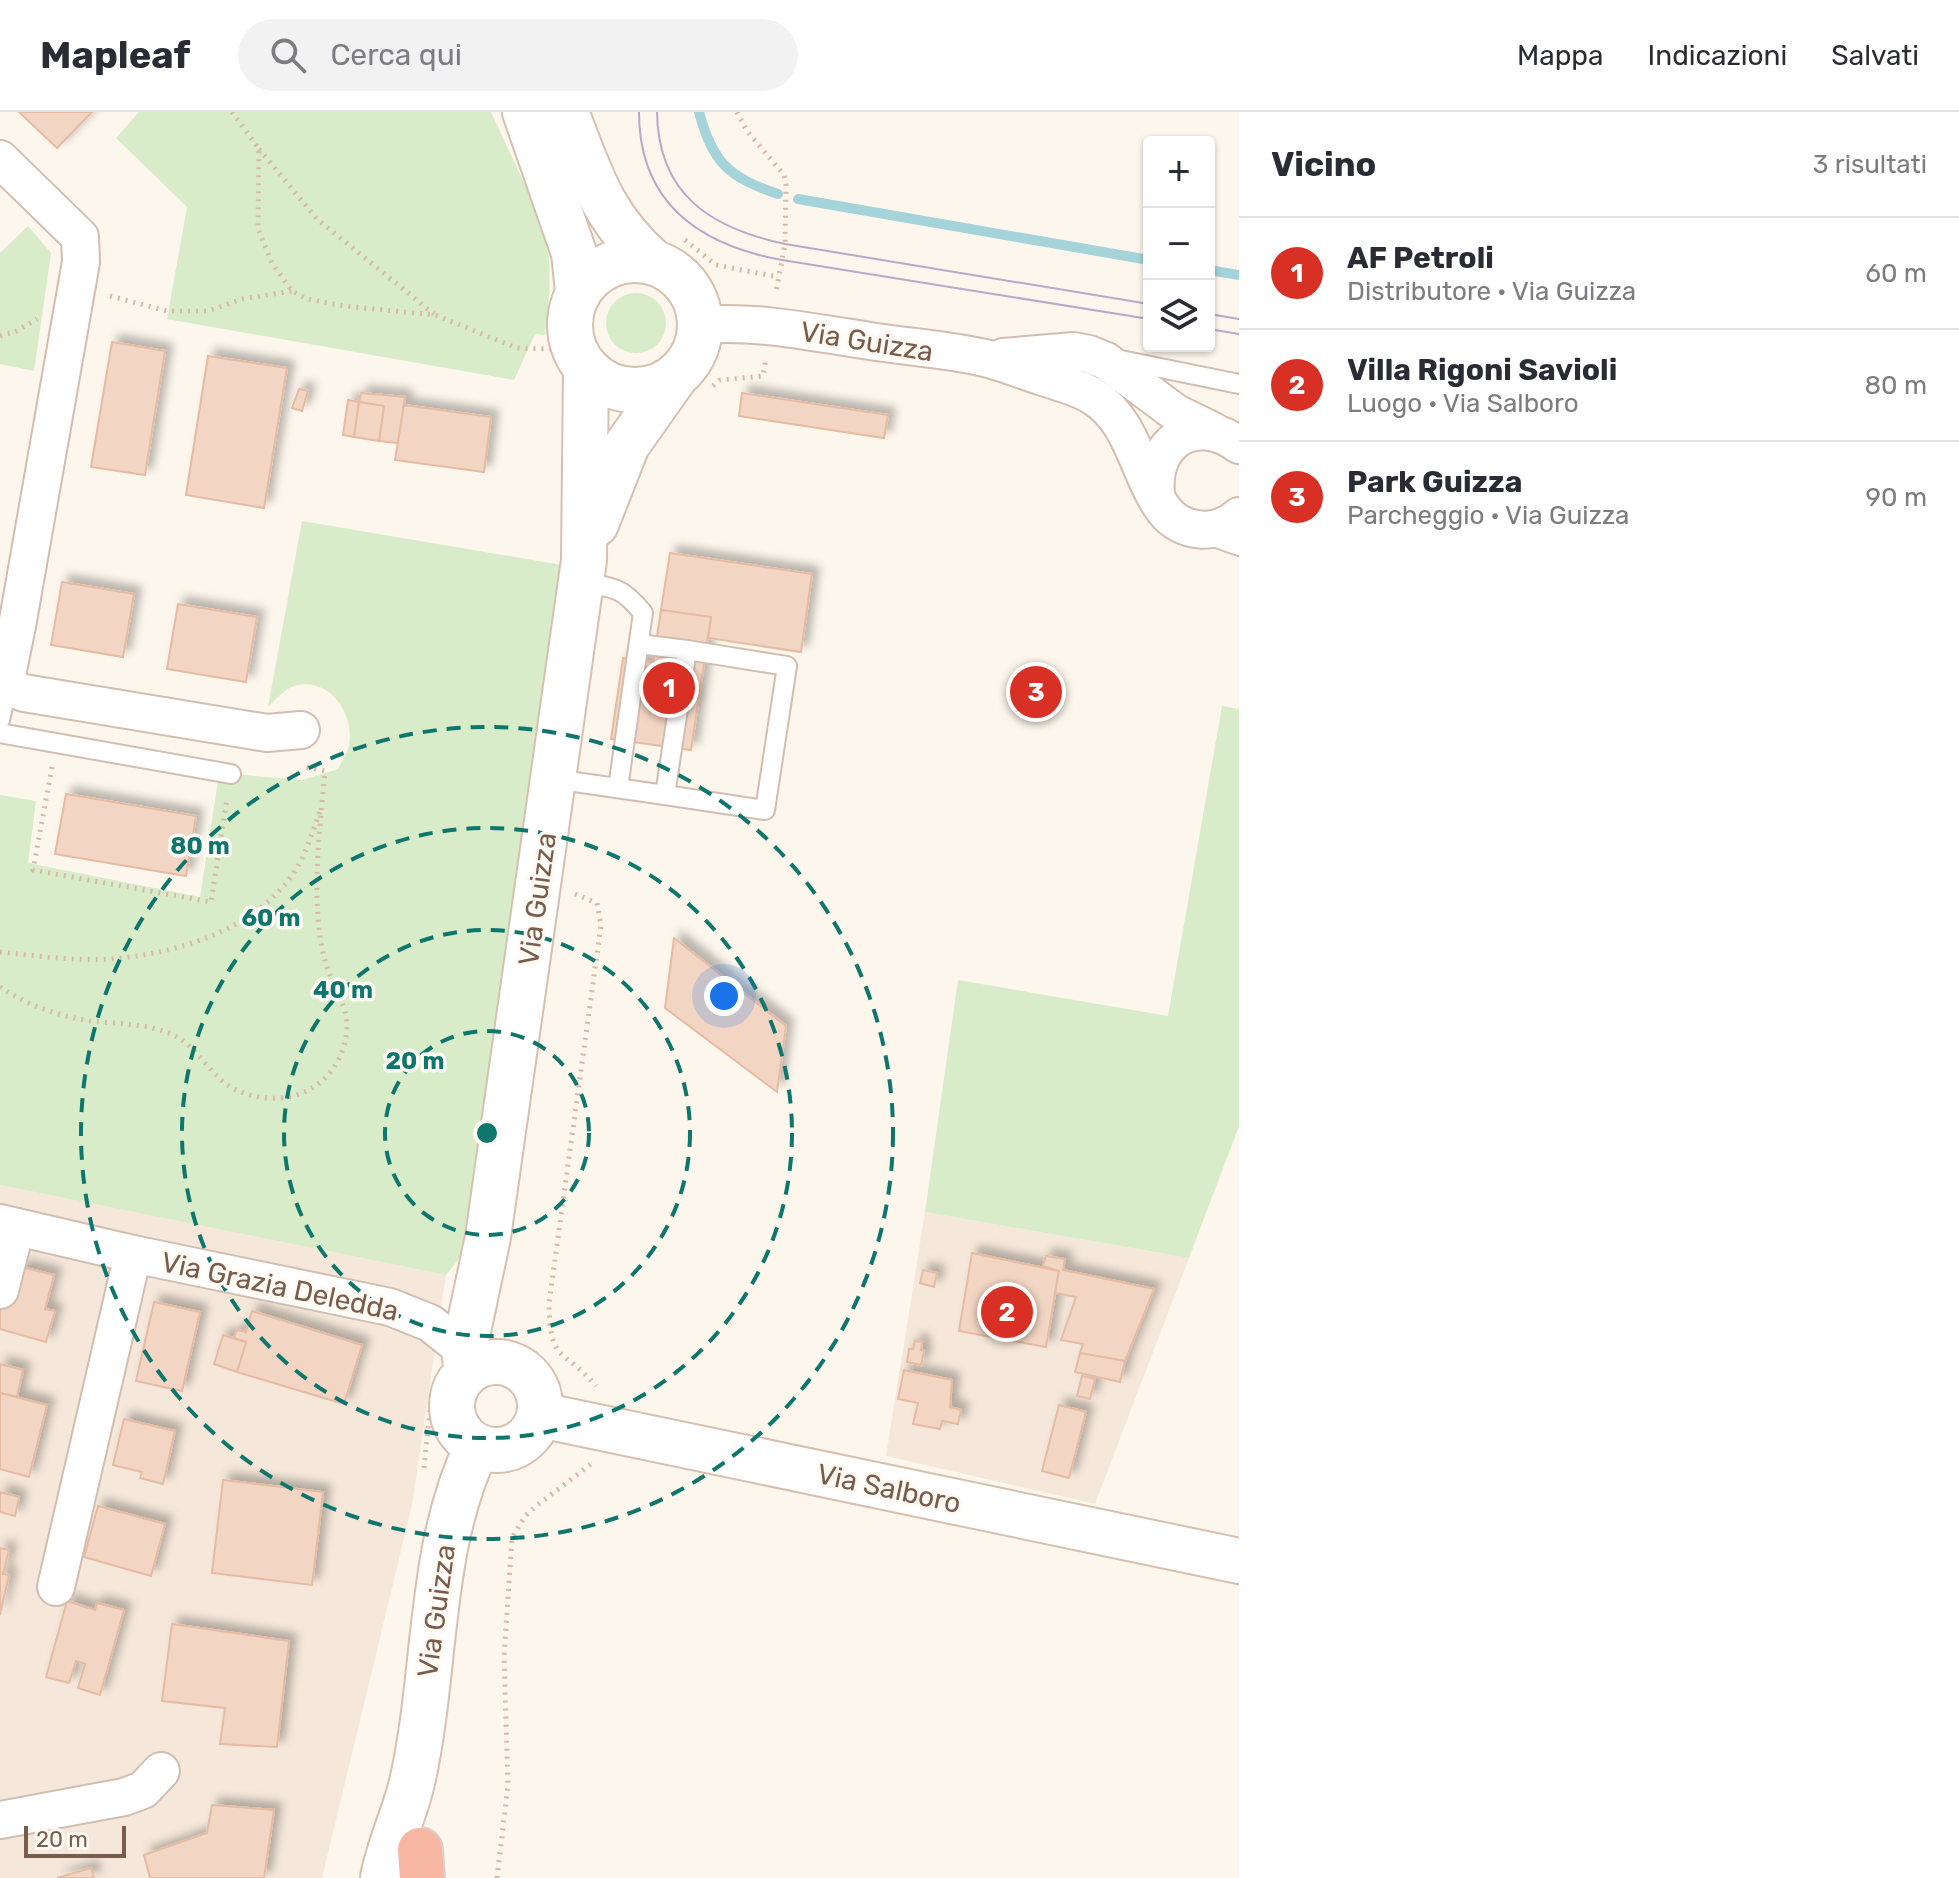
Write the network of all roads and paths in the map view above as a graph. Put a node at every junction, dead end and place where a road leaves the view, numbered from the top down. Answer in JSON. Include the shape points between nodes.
{"nodes":[{"id":1,"x":232,"y":112,"type":"edge"},
{"id":2,"x":525,"y":112,"type":"edge"},
{"id":3,"x":566,"y":112,"type":"edge"},
{"id":4,"x":737,"y":112,"type":"edge"},
{"id":5,"x":259,"y":149,"type":"junction"},
{"id":6,"x":0,"y":159,"type":"edge"},
{"id":7,"x":786,"y":229,"type":"dead end"},
{"id":8,"x":664,"y":248,"type":"junction"},
{"id":9,"x":778,"y":277,"type":"dead end"},
{"id":10,"x":292,"y":291,"type":"junction"},
{"id":11,"x":578,"y":291,"type":"junction"},
{"id":12,"x":108,"y":296,"type":"dead end"},
{"id":13,"x":435,"y":315,"type":"junction"},
{"id":14,"x":701,"y":325,"type":"junction"},
{"id":15,"x":1089,"y":354,"type":"junction"},
{"id":16,"x":985,"y":358,"type":"junction"},
{"id":17,"x":570,"y":359,"type":"junction"},
{"id":18,"x":675,"y":377,"type":"junction"},
{"id":19,"x":1239,"y":384,"type":"edge"},
{"id":20,"x":1226,"y":438,"type":"edge"},
{"id":21,"x":1156,"y":494,"type":"junction"},
{"id":22,"x":1239,"y":516,"type":"edge"},
{"id":23,"x":1190,"y":529,"type":"junction"},
{"id":24,"x":1239,"y":546,"type":"edge"},
{"id":25,"x":582,"y":572,"type":"junction"},
{"id":26,"x":639,"y":644,"type":"junction"},
{"id":27,"x":687,"y":650,"type":"junction"},
{"id":28,"x":1,"y":683,"type":"edge"},
{"id":29,"x":0,"y":720,"type":"edge"},
{"id":30,"x":301,"y":730,"type":"dead end"},
{"id":31,"x":0,"y":733,"type":"edge"},
{"id":32,"x":56,"y":742,"type":"junction"},
{"id":33,"x":325,"y":771,"type":"dead end"},
{"id":34,"x":231,"y":774,"type":"joint"},
{"id":35,"x":554,"y":779,"type":"junction"},
{"id":36,"x":618,"y":788,"type":"junction"},
{"id":37,"x":665,"y":795,"type":"junction"},
{"id":38,"x":323,"y":802,"type":"junction"},
{"id":39,"x":564,"y":889,"type":"dead end"},
{"id":40,"x":0,"y":952,"type":"edge"},
{"id":41,"x":0,"y":987,"type":"edge"},
{"id":42,"x":8,"y":1225,"type":"edge"},
{"id":43,"x":488,"y":1237,"type":"junction"},
{"id":44,"x":133,"y":1254,"type":"junction"},
{"id":45,"x":0,"y":1290,"type":"edge"},
{"id":46,"x":465,"y":1361,"type":"junction"},
{"id":47,"x":519,"y":1368,"type":"junction"},
{"id":48,"x":602,"y":1393,"type":"dead end"},
{"id":49,"x":540,"y":1415,"type":"junction"},
{"id":50,"x":477,"y":1447,"type":"junction"},
{"id":51,"x":592,"y":1463,"type":"dead end"},
{"id":52,"x":1239,"y":1561,"type":"edge"},
{"id":53,"x":56,"y":1587,"type":"dead end"},
{"id":54,"x":161,"y":1771,"type":"dead end"},
{"id":55,"x":413,"y":1779,"type":"junction"},
{"id":56,"x":0,"y":1820,"type":"edge"},
{"id":57,"x":419,"y":1869,"type":"edge"},
{"id":58,"x":383,"y":1878,"type":"edge"},
{"id":59,"x":497,"y":1878,"type":"edge"}],
"edges":[{"from":1,"to":5,"type":"path"},
{"from":2,"to":11,"type":"main road","name":"Via Guizza","via":[[574,253]]},
{"from":3,"to":8,"type":"main road","via":[[601,201],[629,241]]},
{"from":4,"to":7,"type":"path","via":[[784,175]]},
{"from":5,"to":10,"type":"path","via":[[258,229],[272,263]]},
{"from":5,"to":13,"type":"path","via":[[317,219]]},
{"from":6,"to":28,"type":"street","via":[[80,237],[81,262],[17,626]]},
{"from":8,"to":9,"type":"path"},
{"from":8,"to":11,"type":"main road","via":[[610,264]]},
{"from":8,"to":14,"type":"main road","via":[[672,270],[697,304]]},
{"from":10,"to":12,"type":"path","via":[[208,311],[167,311]]},
{"from":10,"to":13,"type":"path","via":[[344,306]]},
{"from":11,"to":17,"type":"main road","name":"Via Guizza","via":[[570,311],[575,351]]},
{"from":13,"to":17,"type":"path","via":[[517,348]]},
{"from":14,"to":16,"type":"street","name":"Via Guizza","via":[[771,326]]},
{"from":14,"to":18,"type":"main road","name":"Via Guizza","via":[[689,363]]},
{"from":15,"to":16,"type":"street","name":"Via Guizza"},
{"from":15,"to":19,"type":"lane","name":"Via Guizza"},
{"from":15,"to":20,"type":"street","via":[[1176,413]]},
{"from":16,"to":21,"type":"street","name":"Via Guizza","via":[[1094,397],[1122,426]]},
{"from":17,"to":18,"type":"main road","via":[[610,385],[639,390]]},
{"from":17,"to":25,"type":"main road","name":"Via Guizza"},
{"from":18,"to":25,"type":"main road","name":"Via Guizza","via":[[627,445]]},
{"from":20,"to":21,"type":"street","via":[[1196,431],[1167,447],[1154,477]]},
{"from":21,"to":23,"type":"street","name":"Via Guizza","via":[[1163,509]]},
{"from":22,"to":23,"type":"street","via":[[1222,527]]},
{"from":23,"to":24,"type":"lane","name":"Via Guizza"},
{"from":25,"to":26,"type":"lane","via":[[627,593],[643,613]]},
{"from":25,"to":35,"type":"main road","name":"Via Guizza"},
{"from":26,"to":27,"type":"lane"},
{"from":26,"to":36,"type":"lane"},
{"from":27,"to":37,"type":"lane"},
{"from":27,"to":37,"type":"lane","via":[[787,666],[765,810]]},
{"from":28,"to":29,"type":"lane"},
{"from":28,"to":30,"type":"street","via":[[24,693],[267,733]]},
{"from":31,"to":32,"type":"lane"},
{"from":32,"to":34,"type":"lane"},
{"from":32,"to":34,"type":"path","via":[[33,870],[196,900],[211,902]]},
{"from":33,"to":38,"type":"path"},
{"from":35,"to":36,"type":"lane"},
{"from":35,"to":43,"type":"main road","name":"Via Guizza"},
{"from":36,"to":37,"type":"lane"},
{"from":38,"to":40,"type":"path","via":[[290,879],[251,915],[203,939],[110,959]]},
{"from":38,"to":41,"type":"path","via":[[318,915],[327,969],[348,1025],[335,1067],[322,1083],[288,1099],[254,1095],[231,1087],[179,1038],[148,1027],[59,1013]]},
{"from":39,"to":48,"type":"path","via":[[597,903],[601,925],[549,1325],[559,1353]]},
{"from":42,"to":44,"type":"street","name":"Via Grazia Deledda"},
{"from":42,"to":45,"type":"street","name":"Via Grazia Deledda"},
{"from":43,"to":46,"type":"main road","name":"Via Guizza"},
{"from":43,"to":47,"type":"main road","name":"Via Guizza","via":[[505,1349]]},
{"from":44,"to":46,"type":"street","name":"Via Grazia Deledda","via":[[390,1307],[430,1323]]},
{"from":44,"to":53,"type":"street","name":"Via Grazia Deledda"},
{"from":46,"to":47,"type":"main road"},
{"from":46,"to":50,"type":"main road","name":"Via Guizza","via":[[451,1412],[455,1427]]},
{"from":47,"to":49,"type":"main road","name":"Via Guizza","via":[[536,1387]]},
{"from":49,"to":50,"type":"main road","via":[[517,1446],[490,1451]]},
{"from":49,"to":52,"type":"main road","name":"Via Salboro"},
{"from":50,"to":55,"type":"main road","name":"Via Guizza","via":[[449,1524]]},
{"from":51,"to":59,"type":"path","via":[[525,1516],[512,1538],[504,1657],[508,1785]]},
{"from":54,"to":56,"type":"street","via":[[143,1790],[124,1797]]},
{"from":55,"to":57,"type":"main road","name":"Via Guizza"},
{"from":55,"to":58,"type":"main road","name":"Via Guizza"}]}
